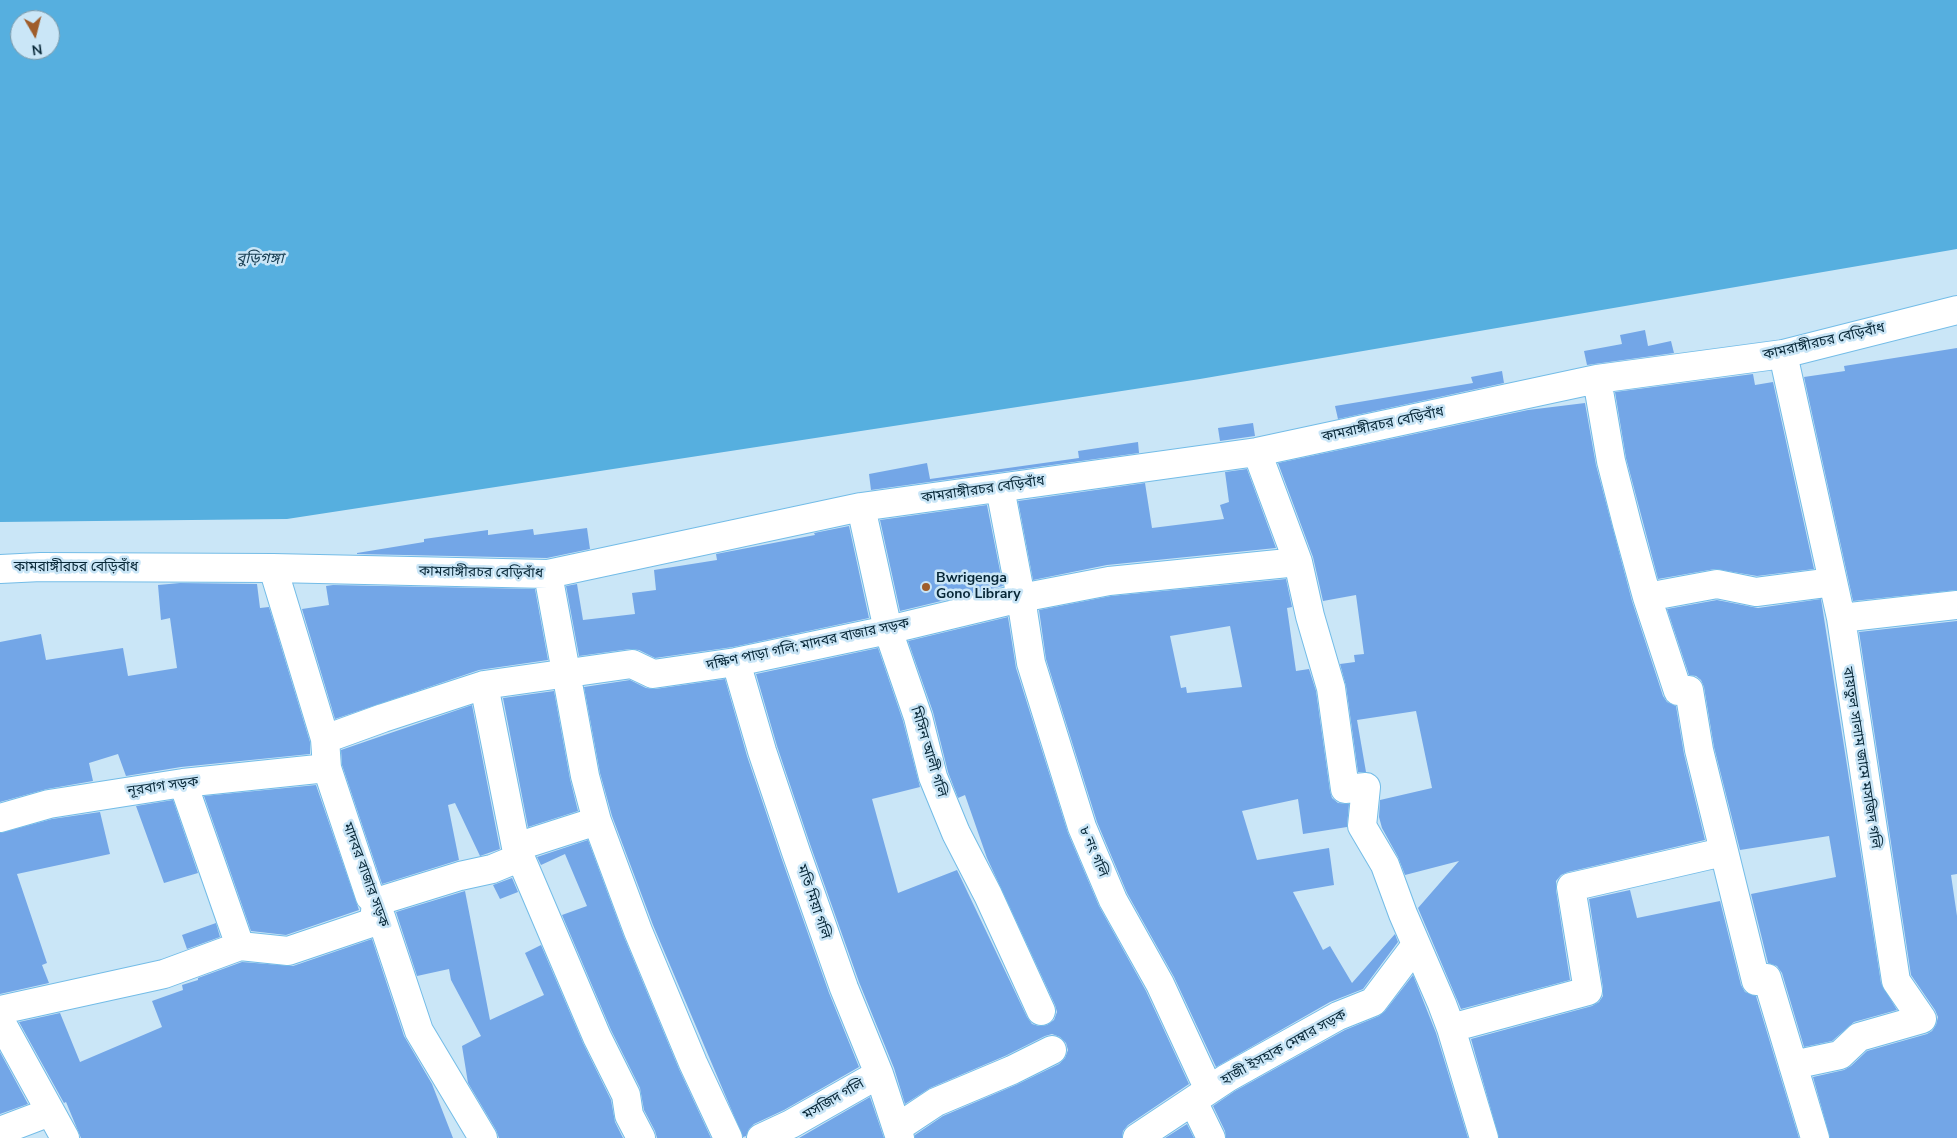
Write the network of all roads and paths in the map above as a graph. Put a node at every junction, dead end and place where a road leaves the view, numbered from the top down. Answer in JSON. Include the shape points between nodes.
{"nodes":[{"id":1,"x":1957,"y":310,"type":"edge"},
{"id":2,"x":1783,"y":354,"type":"junction"},
{"id":3,"x":1597,"y":379,"type":"junction"},
{"id":4,"x":1257,"y":452,"type":"junction"},
{"id":5,"x":1000,"y":488,"type":"junction"},
{"id":6,"x":861,"y":507,"type":"junction"},
{"id":7,"x":1298,"y":562,"type":"junction"},
{"id":8,"x":273,"y":568,"type":"junction"},
{"id":9,"x":0,"y":569,"type":"edge"},
{"id":10,"x":548,"y":574,"type":"junction"},
{"id":11,"x":1833,"y":582,"type":"junction"},
{"id":12,"x":1647,"y":597,"type":"junction"},
{"id":13,"x":1021,"y":598,"type":"junction"},
{"id":14,"x":1957,"y":605,"type":"edge"},
{"id":15,"x":1841,"y":618,"type":"junction"},
{"id":16,"x":888,"y":630,"type":"junction"},
{"id":17,"x":736,"y":662,"type":"junction"},
{"id":18,"x":564,"y":672,"type":"junction"},
{"id":19,"x":484,"y":685,"type":"junction"},
{"id":20,"x":325,"y":739,"type":"junction"},
{"id":21,"x":328,"y":768,"type":"junction"},
{"id":22,"x":183,"y":783,"type":"junction"},
{"id":23,"x":0,"y":818,"type":"edge"},
{"id":24,"x":597,"y":821,"type":"junction"},
{"id":25,"x":518,"y":852,"type":"junction"},
{"id":26,"x":1724,"y":852,"type":"junction"},
{"id":27,"x":376,"y":902,"type":"junction"},
{"id":28,"x":1416,"y":945,"type":"junction"},
{"id":29,"x":240,"y":946,"type":"junction"},
{"id":30,"x":0,"y":1010,"type":"edge"},
{"id":31,"x":1041,"y":1011,"type":"dead end"},
{"id":32,"x":0,"y":1020,"type":"edge"},
{"id":33,"x":1451,"y":1028,"type":"junction"},
{"id":34,"x":1052,"y":1050,"type":"dead end"},
{"id":35,"x":1793,"y":1065,"type":"junction"},
{"id":36,"x":879,"y":1074,"type":"junction"},
{"id":37,"x":1201,"y":1095,"type":"junction"},
{"id":38,"x":50,"y":1112,"type":"junction"},
{"id":39,"x":0,"y":1131,"type":"edge"},
{"id":40,"x":898,"y":1133,"type":"edge"},
{"id":41,"x":65,"y":1138,"type":"edge"},
{"id":42,"x":483,"y":1138,"type":"edge"},
{"id":43,"x":641,"y":1138,"type":"edge"},
{"id":44,"x":728,"y":1138,"type":"edge"},
{"id":45,"x":761,"y":1138,"type":"edge"},
{"id":46,"x":1137,"y":1138,"type":"edge"},
{"id":47,"x":1211,"y":1138,"type":"edge"},
{"id":48,"x":1484,"y":1138,"type":"edge"},
{"id":49,"x":1815,"y":1138,"type":"edge"}],
"edges":[{"from":1,"to":2,"type":"street","name":"কামরাঙ্গীরচর বেড়িবাঁধ"},
{"from":2,"to":3,"type":"street","name":"কামরাঙ্গীরচর বেড়িবাঁধ"},
{"from":2,"to":11,"type":"street","name":"বায়তুল সালাম জামে মসজিদ গলি"},
{"from":3,"to":4,"type":"street","name":"কামরাঙ্গীরচর বেড়িবাঁধ"},
{"from":3,"to":12,"type":"street","via":[[1611,461]]},
{"from":4,"to":5,"type":"street","name":"কামরাঙ্গীরচর বেড়িবাঁধ"},
{"from":4,"to":7,"type":"street"},
{"from":5,"to":6,"type":"street","name":"কামরাঙ্গীরচর বেড়িবাঁধ"},
{"from":5,"to":13,"type":"street","name":"৮ নং গলি"},
{"from":6,"to":10,"type":"street","name":"কামরাঙ্গীরচর বেড়িবাঁধ"},
{"from":6,"to":16,"type":"street","name":"মিসিন আলী গলি"},
{"from":7,"to":13,"type":"street","name":"দক্ষিণ পাড়া গলি; মাদবর বাজার সড়ক","via":[[1109,581]]},
{"from":7,"to":28,"type":"street","via":[[1331,688],[1345,789],[1366,787],[1362,826],[1385,864]]},
{"from":8,"to":9,"type":"street","name":"কামরাঙ্গীরচর বেড়িবাঁধ"},
{"from":8,"to":10,"type":"street","name":"কামরাঙ্গীরচর বেড়িবাঁধ"},
{"from":8,"to":20,"type":"street","name":"মাদবর বাজার সড়ক"},
{"from":10,"to":18,"type":"street"},
{"from":11,"to":12,"type":"street","via":[[1756,592],[1717,584]]},
{"from":11,"to":15,"type":"street","name":"বায়তুল সালাম জামে মসজিদ গলি"},
{"from":12,"to":26,"type":"street","via":[[1678,691],[1689,690],[1699,750]]},
{"from":13,"to":16,"type":"street","name":"দক্ষিণ পাড়া গলি; মাদবর বাজার সড়ক"},
{"from":13,"to":37,"type":"street","name":"৮ নং গলি","via":[[1031,663],[1082,827],[1113,900],[1160,984]]},
{"from":14,"to":15,"type":"street"},
{"from":15,"to":35,"type":"street","name":"বায়তুল সালাম জামে মসজিদ গলি","via":[[1896,981],[1922,1019],[1859,1037],[1840,1055]]},
{"from":16,"to":17,"type":"street","name":"দক্ষিণ পাড়া গলি; মাদবর বাজার সড়ক"},
{"from":16,"to":31,"type":"street","name":"মিসিন আলী গলি","via":[[918,717],[933,778]]},
{"from":17,"to":18,"type":"street","name":"দক্ষিণ পাড়া গলি; মাদবর বাজার সড়ক","via":[[653,674],[632,664]]},
{"from":17,"to":36,"type":"street","name":"মতি মিয়া গলি","via":[[796,852],[844,988]]},
{"from":18,"to":19,"type":"street","name":"দক্ষিণ পাড়া গলি; মাদবর বাজার সড়ক"},
{"from":18,"to":24,"type":"street"},
{"from":19,"to":20,"type":"street","name":"দক্ষিণ পাড়া গলি; মাদবর বাজার সড়ক"},
{"from":19,"to":25,"type":"street"},
{"from":20,"to":21,"type":"street","name":"মাদবর বাজার সড়ক"},
{"from":21,"to":22,"type":"street","name":"নূরবাগ সড়ক"},
{"from":21,"to":27,"type":"street","name":"মাদবর বাজার সড়ক","via":[[370,896]]},
{"from":22,"to":23,"type":"street","name":"নূরবাগ সড়ক","via":[[49,804]]},
{"from":22,"to":29,"type":"street"},
{"from":24,"to":25,"type":"street"},
{"from":24,"to":44,"type":"street","via":[[642,940]]},
{"from":25,"to":27,"type":"street","via":[[492,869]]},
{"from":25,"to":43,"type":"street","via":[[596,1037],[626,1095],[629,1115]]},
{"from":26,"to":33,"type":"street","via":[[1571,887],[1588,991]]},
{"from":26,"to":35,"type":"street","via":[[1756,981],[1767,978]]},
{"from":27,"to":29,"type":"street","via":[[374,922],[288,951]]},
{"from":27,"to":42,"type":"street","name":"মাদবর বাজার সড়ক","via":[[419,1031]]},
{"from":28,"to":33,"type":"street"},
{"from":28,"to":37,"type":"street","name":"হাজী ইসহাক মেম্বার সড়ক","via":[[1372,1002],[1338,1016]]},
{"from":29,"to":30,"type":"street","via":[[164,974]]},
{"from":32,"to":38,"type":"street"},
{"from":33,"to":48,"type":"street"},
{"from":34,"to":40,"type":"street","via":[[936,1102]]},
{"from":35,"to":49,"type":"street"},
{"from":36,"to":40,"type":"street","name":"মতি মিয়া গলি"},
{"from":36,"to":45,"type":"street","name":"মসজিদ গলি"},
{"from":37,"to":46,"type":"street","name":"হাজী ইসহাক মেম্বার সড়ক"},
{"from":37,"to":47,"type":"street"},
{"from":38,"to":39,"type":"street"},
{"from":38,"to":41,"type":"street"}]}
